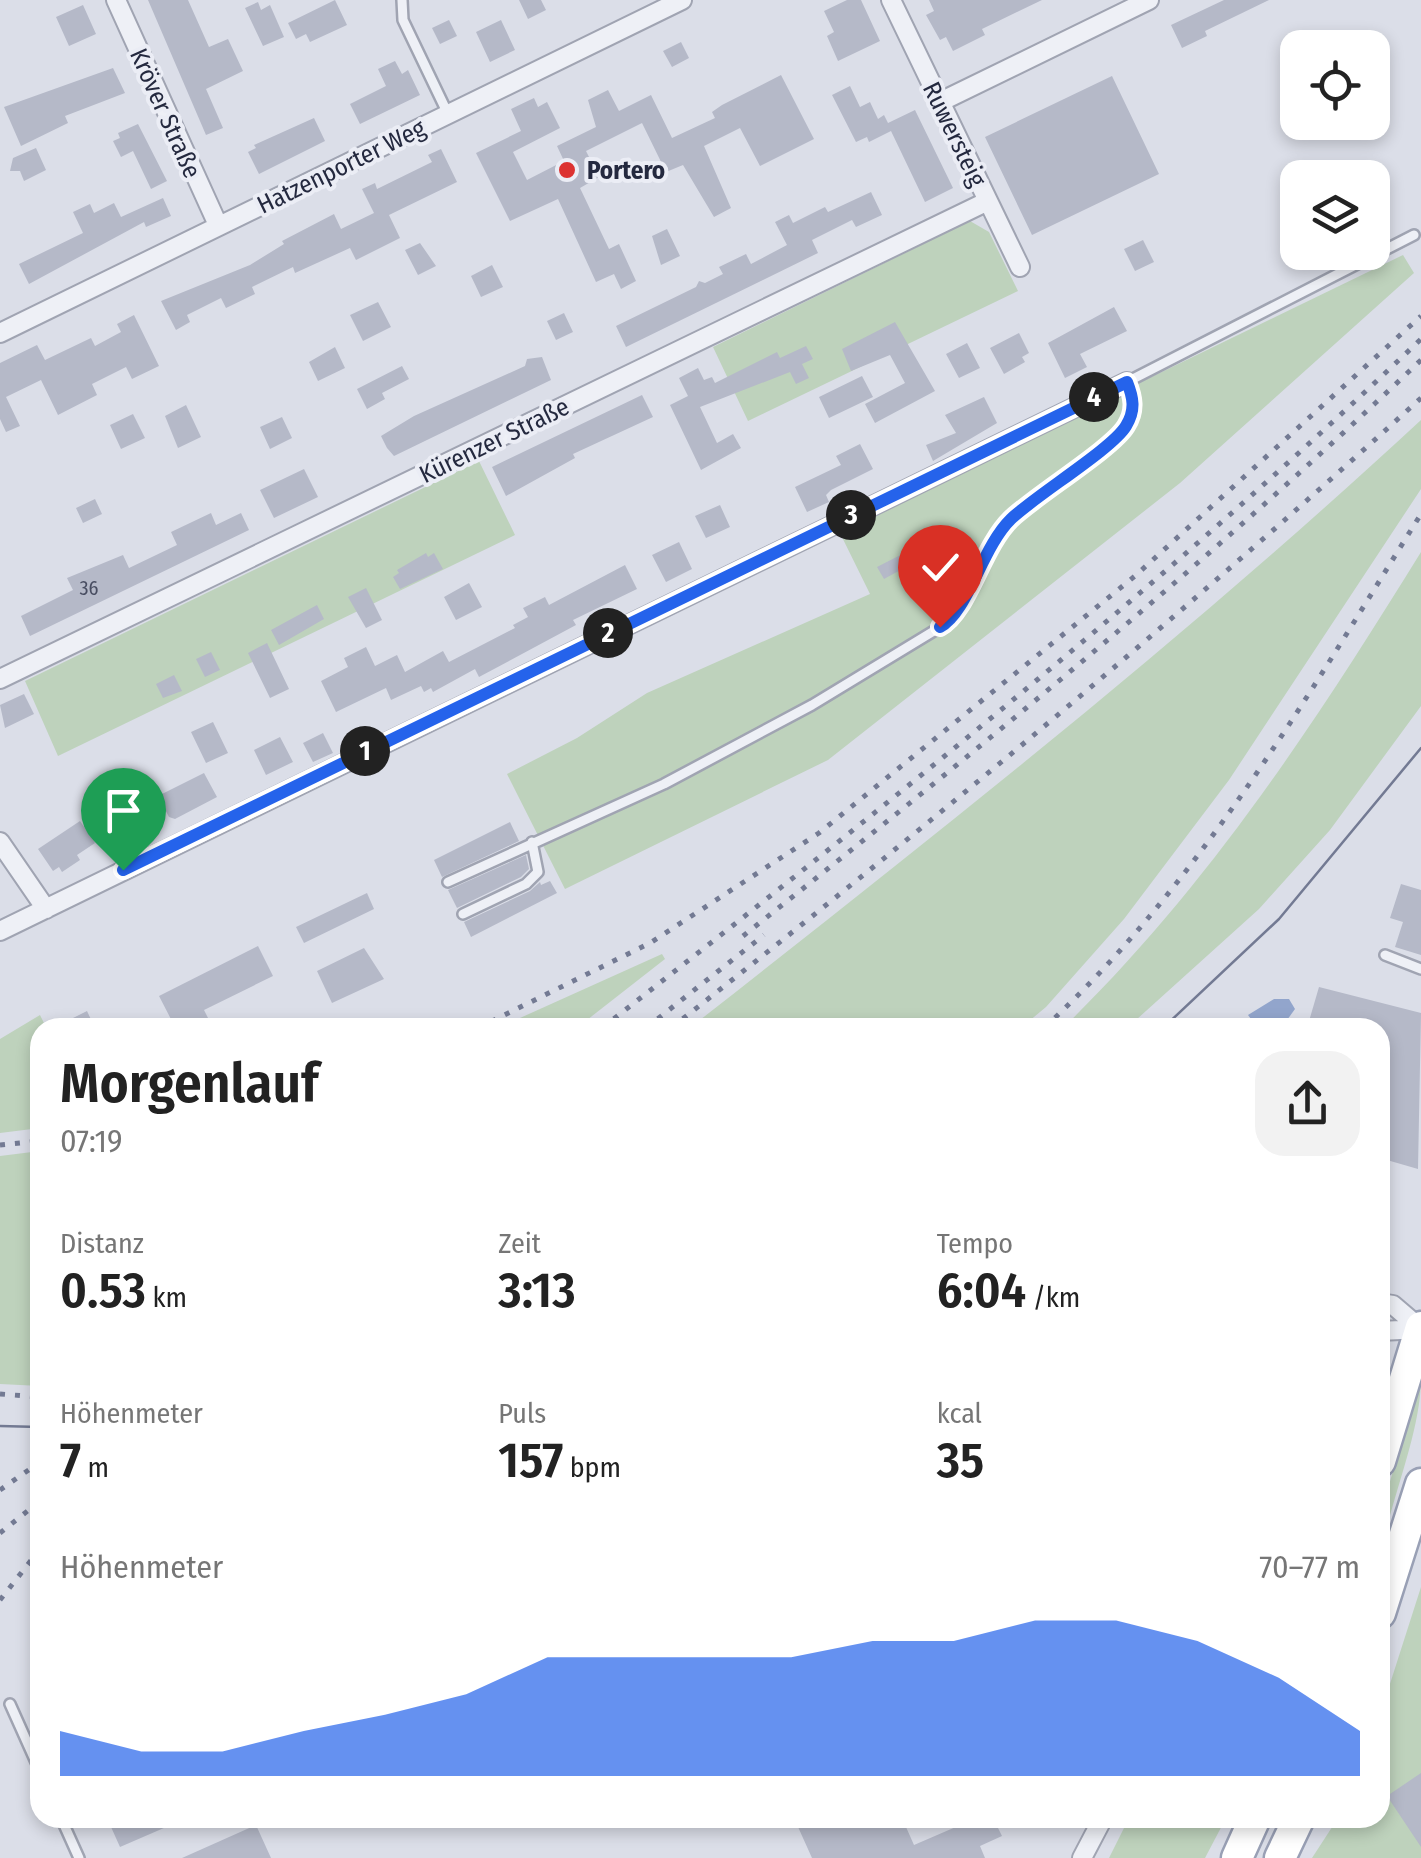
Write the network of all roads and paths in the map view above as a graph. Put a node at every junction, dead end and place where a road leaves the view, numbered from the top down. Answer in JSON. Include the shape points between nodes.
{"nodes":[{"id":1,"x":116,"y":0,"type":"edge"},
{"id":2,"x":402,"y":0,"type":"edge"},
{"id":3,"x":682,"y":0,"type":"edge"},
{"id":4,"x":891,"y":0,"type":"edge"},
{"id":5,"x":1149,"y":0,"type":"edge"},
{"id":6,"x":940,"y":102,"type":"junction"},
{"id":7,"x":448,"y":114,"type":"junction"},
{"id":8,"x":988,"y":201,"type":"junction"},
{"id":9,"x":218,"y":225,"type":"junction"},
{"id":10,"x":1414,"y":235,"type":"dead end"},
{"id":11,"x":1020,"y":267,"type":"dead end"},
{"id":12,"x":0,"y":332,"type":"edge"},
{"id":13,"x":1127,"y":382,"type":"junction"},
{"id":14,"x":0,"y":678,"type":"edge"},
{"id":15,"x":0,"y":842,"type":"edge"},
{"id":16,"x":532,"y":842,"type":"junction"},
{"id":17,"x":448,"y":882,"type":"dead end"},
{"id":18,"x":46,"y":909,"type":"junction"},
{"id":19,"x":462,"y":914,"type":"dead end"},
{"id":20,"x":0,"y":931,"type":"edge"},
{"id":21,"x":1385,"y":955,"type":"dead end"},
{"id":22,"x":1421,"y":969,"type":"edge"},
{"id":23,"x":1390,"y":1305,"type":"edge"},
{"id":24,"x":1421,"y":1328,"type":"edge"},
{"id":25,"x":1390,"y":1330,"type":"edge"},
{"id":26,"x":1390,"y":1428,"type":"edge"},
{"id":27,"x":1421,"y":1484,"type":"edge"},
{"id":28,"x":1390,"y":1582,"type":"edge"},
{"id":29,"x":10,"y":1704,"type":"dead end"},
{"id":30,"x":30,"y":1749,"type":"edge"},
{"id":31,"x":66,"y":1828,"type":"edge"},
{"id":32,"x":1098,"y":1828,"type":"edge"},
{"id":33,"x":1250,"y":1828,"type":"edge"},
{"id":34,"x":1294,"y":1828,"type":"edge"},
{"id":35,"x":79,"y":1858,"type":"edge"},
{"id":36,"x":1082,"y":1858,"type":"edge"},
{"id":37,"x":1237,"y":1858,"type":"edge"},
{"id":38,"x":1280,"y":1858,"type":"edge"}],
"edges":[{"from":1,"to":9,"type":"street","name":"Kröver Straße"},
{"from":2,"to":7,"type":"lane","via":[[403,20]]},
{"from":3,"to":7,"type":"street","name":"Hatzenporter Weg"},
{"from":4,"to":6,"type":"street","name":"Ruwersteig"},
{"from":5,"to":6,"type":"street"},
{"from":6,"to":8,"type":"street","name":"Ruwersteig"},
{"from":7,"to":9,"type":"street","name":"Hatzenporter Weg"},
{"from":8,"to":11,"type":"street","name":"Ruwersteig"},
{"from":8,"to":14,"type":"street","name":"Kürenzer Straße"},
{"from":9,"to":12,"type":"street","name":"Hatzenporter Weg"},
{"from":10,"to":13,"type":"lane"},
{"from":13,"to":16,"type":"lane","via":[[1134,402],[1126,428],[1010,520],[948,623],[664,784]]},
{"from":13,"to":18,"type":"street"},
{"from":15,"to":18,"type":"street"},
{"from":16,"to":17,"type":"lane"},
{"from":16,"to":19,"type":"lane","via":[[538,872]]},
{"from":18,"to":20,"type":"street"},
{"from":21,"to":22,"type":"lane"},
{"from":23,"to":24,"type":"street"},
{"from":24,"to":25,"type":"street"},
{"from":24,"to":26,"type":"main road"},
{"from":27,"to":28,"type":"main road"},
{"from":29,"to":30,"type":"lane"},
{"from":31,"to":35,"type":"lane"},
{"from":32,"to":36,"type":"street"},
{"from":33,"to":37,"type":"main road"},
{"from":34,"to":38,"type":"main road"}]}
